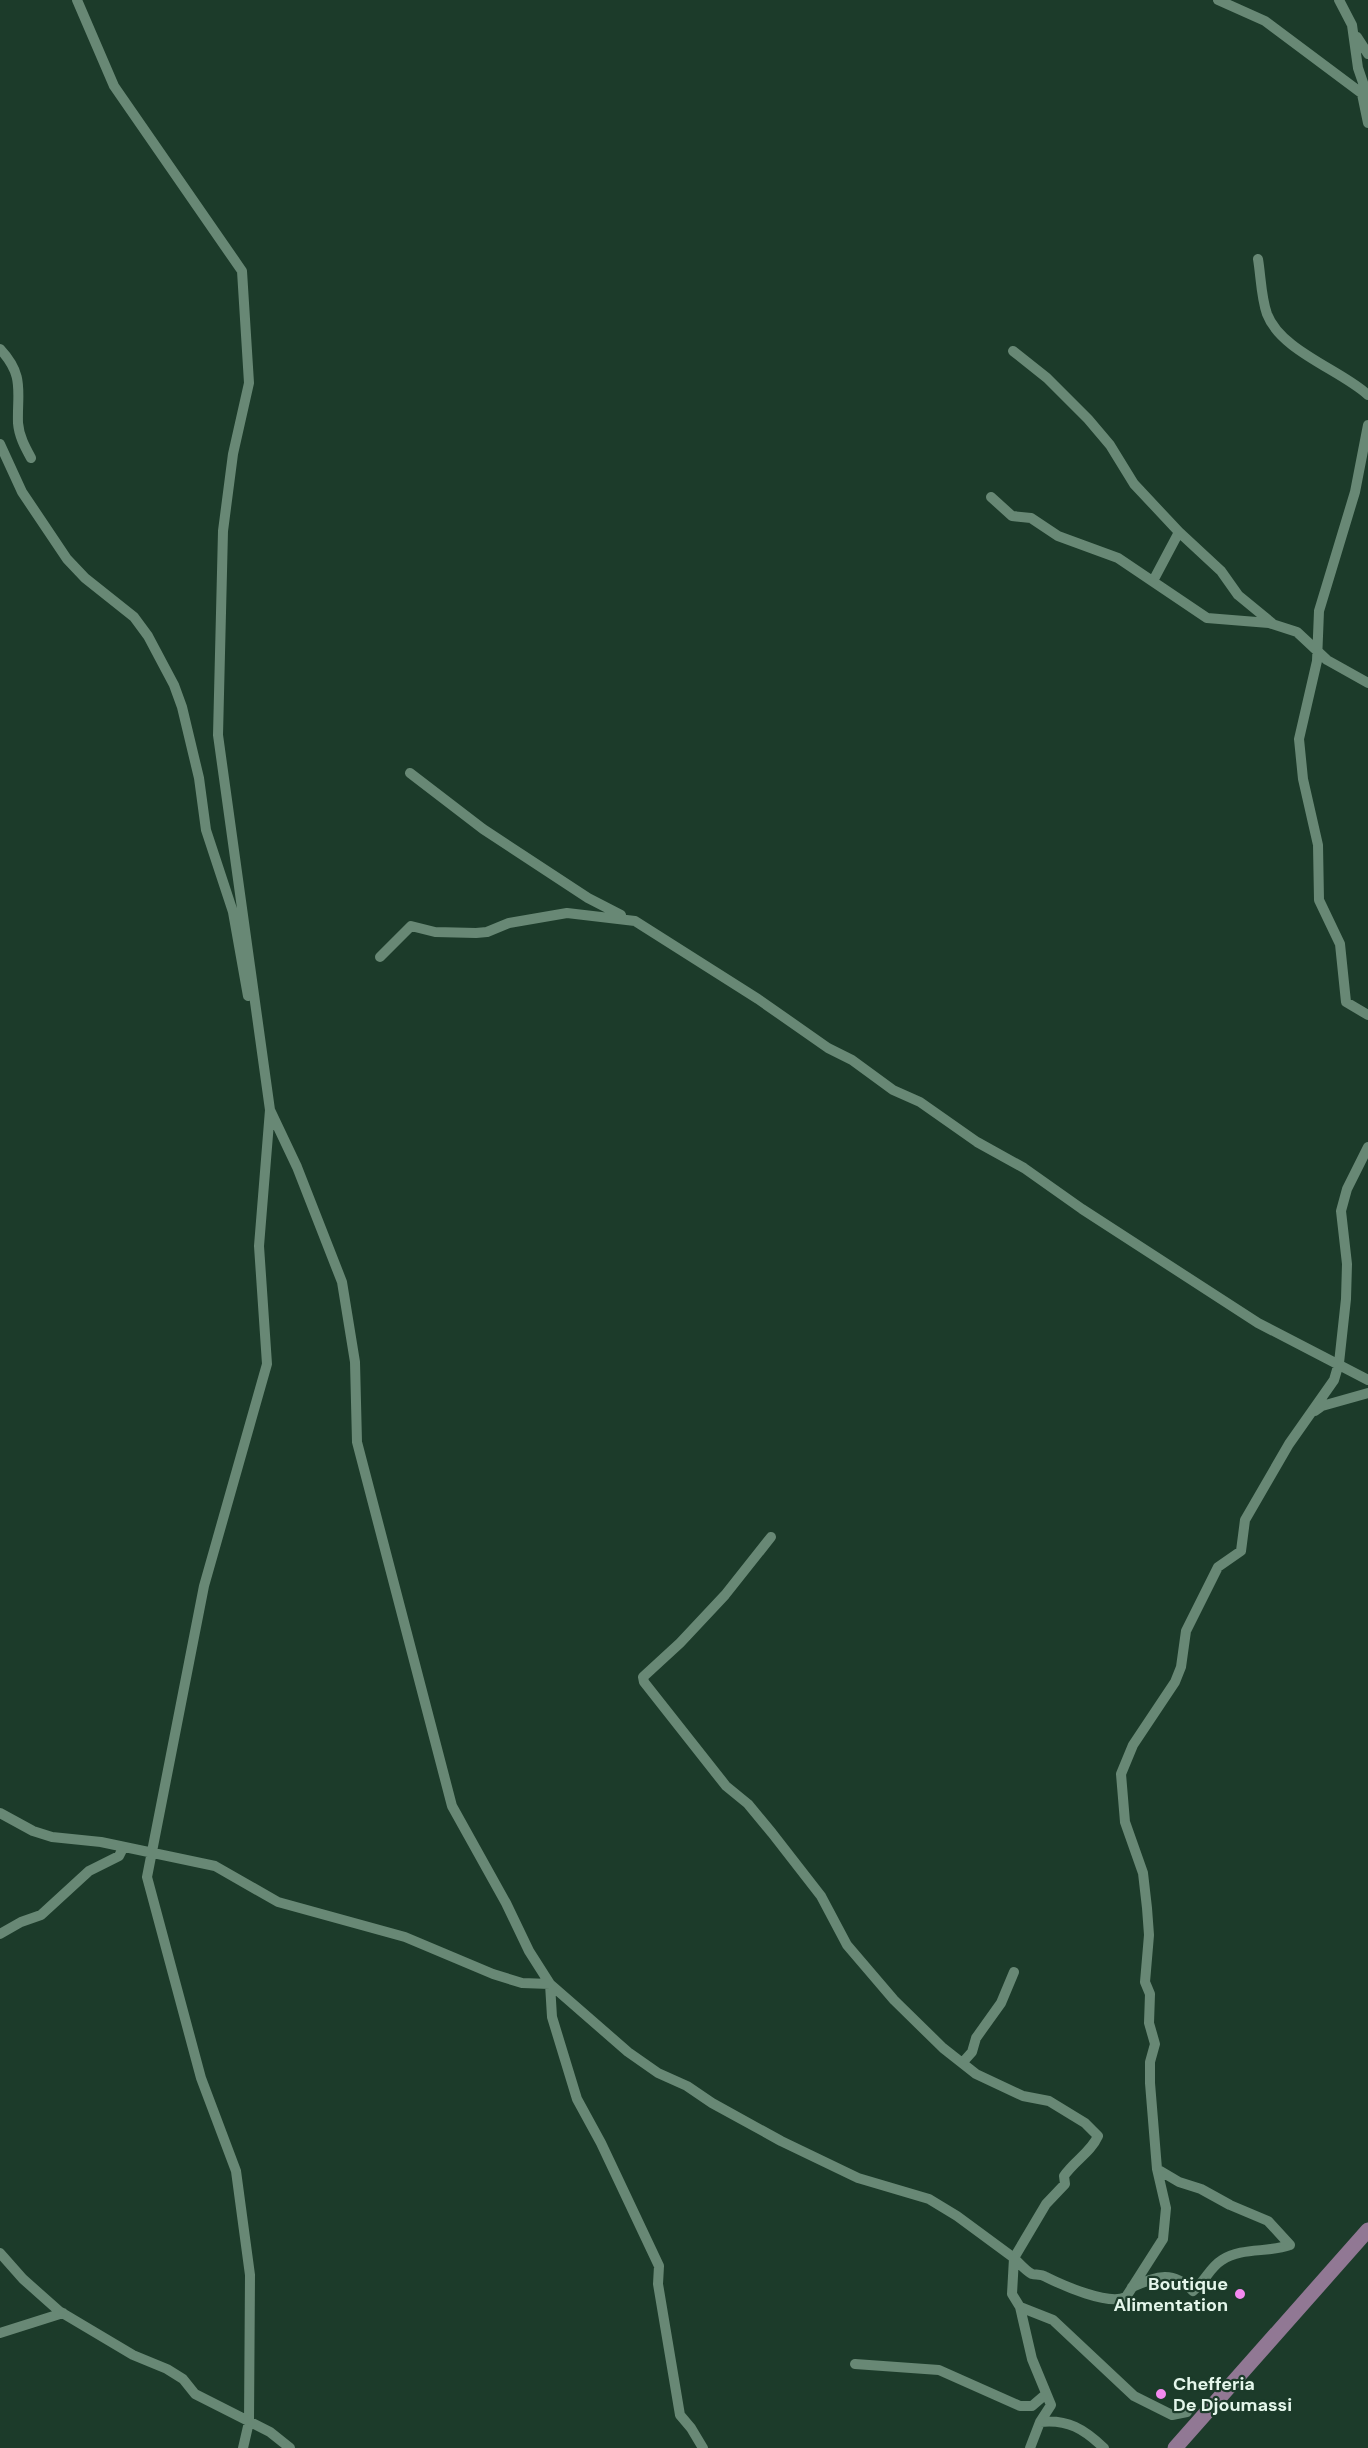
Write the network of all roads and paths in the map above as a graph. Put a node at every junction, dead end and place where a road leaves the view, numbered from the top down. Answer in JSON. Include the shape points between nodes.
{"nodes":[{"id":1,"x":77,"y":0,"type":"edge"},
{"id":2,"x":1218,"y":0,"type":"edge"},
{"id":3,"x":1339,"y":0,"type":"edge"},
{"id":4,"x":1352,"y":25,"type":"junction"},
{"id":5,"x":1368,"y":54,"type":"edge"},
{"id":6,"x":1366,"y":96,"type":"edge"},
{"id":7,"x":1368,"y":123,"type":"edge"},
{"id":8,"x":1258,"y":259,"type":"dead end"},
{"id":9,"x":0,"y":349,"type":"edge"},
{"id":10,"x":1013,"y":351,"type":"dead end"},
{"id":11,"x":1368,"y":395,"type":"edge"},
{"id":12,"x":1368,"y":425,"type":"edge"},
{"id":13,"x":0,"y":444,"type":"edge"},
{"id":14,"x":31,"y":458,"type":"dead end"},
{"id":15,"x":991,"y":497,"type":"dead end"},
{"id":16,"x":1179,"y":532,"type":"junction"},
{"id":17,"x":1153,"y":581,"type":"junction"},
{"id":18,"x":1278,"y":626,"type":"junction"},
{"id":19,"x":1317,"y":651,"type":"junction"},
{"id":20,"x":1368,"y":683,"type":"edge"},
{"id":21,"x":411,"y":772,"type":"dead end"},
{"id":22,"x":635,"y":921,"type":"junction"},
{"id":23,"x":380,"y":957,"type":"dead end"},
{"id":24,"x":1368,"y":1015,"type":"edge"},
{"id":25,"x":262,"y":1049,"type":"junction"},
{"id":26,"x":270,"y":1110,"type":"junction"},
{"id":27,"x":1368,"y":1147,"type":"edge"},
{"id":28,"x":1339,"y":1363,"type":"junction"},
{"id":29,"x":1368,"y":1380,"type":"edge"},
{"id":30,"x":1368,"y":1393,"type":"edge"},
{"id":31,"x":1312,"y":1413,"type":"junction"},
{"id":32,"x":771,"y":1537,"type":"dead end"},
{"id":33,"x":0,"y":1813,"type":"edge"},
{"id":34,"x":123,"y":1848,"type":"junction"},
{"id":35,"x":152,"y":1854,"type":"junction"},
{"id":36,"x":0,"y":1934,"type":"edge"},
{"id":37,"x":1014,"y":1972,"type":"dead end"},
{"id":38,"x":550,"y":1984,"type":"junction"},
{"id":39,"x":963,"y":2062,"type":"junction"},
{"id":40,"x":1157,"y":2169,"type":"junction"},
{"id":41,"x":1368,"y":2230,"type":"edge"},
{"id":42,"x":0,"y":2253,"type":"edge"},
{"id":43,"x":1014,"y":2258,"type":"junction"},
{"id":44,"x":1132,"y":2287,"type":"junction"},
{"id":45,"x":1020,"y":2307,"type":"junction"},
{"id":46,"x":63,"y":2313,"type":"junction"},
{"id":47,"x":0,"y":2333,"type":"edge"},
{"id":48,"x":855,"y":2364,"type":"dead end"},
{"id":49,"x":1046,"y":2394,"type":"junction"},
{"id":50,"x":1187,"y":2412,"type":"dead end"},
{"id":51,"x":249,"y":2422,"type":"junction"},
{"id":52,"x":1040,"y":2422,"type":"junction"},
{"id":53,"x":243,"y":2448,"type":"edge"},
{"id":54,"x":290,"y":2448,"type":"edge"},
{"id":55,"x":702,"y":2448,"type":"edge"},
{"id":56,"x":1030,"y":2448,"type":"edge"},
{"id":57,"x":1104,"y":2448,"type":"edge"},
{"id":58,"x":1175,"y":2448,"type":"edge"}],
"edges":[{"from":1,"to":25,"type":"street","via":[[114,86],[242,271],[249,383],[233,454],[223,531],[218,735]]},
{"from":2,"to":6,"type":"street","via":[[1265,21]]},
{"from":3,"to":4,"type":"street"},
{"from":4,"to":5,"type":"street"},
{"from":4,"to":6,"type":"street"},
{"from":6,"to":7,"type":"street"},
{"from":8,"to":11,"type":"street","via":[[1264,301],[1274,326],[1312,359]]},
{"from":9,"to":14,"type":"street","via":[[19,381],[18,423]]},
{"from":10,"to":16,"type":"street","via":[[1088,419],[1134,484]]},
{"from":12,"to":19,"type":"street","via":[[1355,492],[1319,611]]},
{"from":13,"to":25,"type":"street","via":[[21,492],[67,559],[134,617],[174,685],[199,778],[207,830],[233,912],[240,964]]},
{"from":15,"to":17,"type":"street","via":[[1012,516],[1031,518],[1058,536],[1102,550]]},
{"from":16,"to":17,"type":"street"},
{"from":16,"to":18,"type":"street","via":[[1221,571],[1238,595]]},
{"from":17,"to":18,"type":"street","via":[[1207,618]]},
{"from":18,"to":19,"type":"street","via":[[1297,632]]},
{"from":19,"to":20,"type":"street"},
{"from":19,"to":24,"type":"street","via":[[1299,739],[1303,779],[1318,845],[1319,900],[1340,944],[1346,1002]]},
{"from":21,"to":22,"type":"street","via":[[474,822],[565,883],[608,910]]},
{"from":22,"to":23,"type":"street","via":[[567,913],[509,922],[476,933],[435,932],[411,926]]},
{"from":22,"to":28,"type":"street","via":[[893,1090],[920,1102],[977,1142],[1024,1168],[1257,1323]]},
{"from":25,"to":26,"type":"street"},
{"from":26,"to":35,"type":"street","via":[[259,1246],[267,1364],[204,1586]]},
{"from":26,"to":38,"type":"street","via":[[342,1282],[356,1362],[357,1442],[452,1806]]},
{"from":27,"to":28,"type":"street","via":[[1347,1189],[1341,1211],[1347,1282]]},
{"from":28,"to":29,"type":"street"},
{"from":28,"to":31,"type":"street","via":[[1334,1380]]},
{"from":30,"to":31,"type":"street","via":[[1322,1406]]},
{"from":31,"to":40,"type":"street","via":[[1245,1520],[1241,1551],[1218,1567],[1204,1593],[1186,1631],[1175,1682],[1133,1745],[1121,1773],[1125,1822],[1143,1873],[1147,1908],[1145,1971],[1150,1994],[1149,2023],[1155,2044],[1150,2083]]},
{"from":32,"to":39,"type":"street","via":[[726,1595],[643,1677],[644,1682],[693,1747],[726,1786],[756,1812],[792,1858],[821,1896],[847,1945],[872,1976],[943,2048]]},
{"from":33,"to":34,"type":"street","via":[[52,1837]]},
{"from":34,"to":35,"type":"street"},
{"from":34,"to":36,"type":"street","via":[[118,1856],[89,1871],[41,1915]]},
{"from":35,"to":38,"type":"street","via":[[215,1866],[278,1902],[405,1937],[493,1974],[522,1983]]},
{"from":35,"to":51,"type":"street","via":[[147,1877],[201,2078],[236,2171],[250,2275]]},
{"from":37,"to":39,"type":"street","via":[[1001,2003]]},
{"from":38,"to":43,"type":"street","via":[[658,2073],[781,2141],[858,2178],[929,2199]]},
{"from":38,"to":55,"type":"street","via":[[552,2017],[577,2099],[602,2143],[659,2266],[658,2284],[680,2415]]},
{"from":39,"to":43,"type":"street","via":[[993,2083],[1023,2096],[1049,2101],[1098,2136],[1093,2147],[1064,2176],[1065,2184],[1046,2204]]},
{"from":40,"to":44,"type":"street","via":[[1165,2195],[1165,2231]]},
{"from":40,"to":44,"type":"street","via":[[1268,2221],[1290,2245],[1234,2254],[1213,2266],[1203,2283],[1193,2290],[1182,2280],[1170,2277]]},
{"from":41,"to":58,"type":"main road"},
{"from":42,"to":46,"type":"street"},
{"from":43,"to":44,"type":"street","via":[[1031,2274],[1100,2298],[1120,2300]]},
{"from":43,"to":45,"type":"street","via":[[1012,2294]]},
{"from":45,"to":49,"type":"street","via":[[1032,2359]]},
{"from":45,"to":50,"type":"street","via":[[1053,2320],[1134,2396],[1172,2415]]},
{"from":46,"to":47,"type":"street"},
{"from":46,"to":51,"type":"street","via":[[133,2355],[167,2369],[183,2379],[195,2394]]},
{"from":48,"to":49,"type":"street","via":[[939,2370],[1020,2406],[1032,2406]]},
{"from":49,"to":52,"type":"street","via":[[1051,2405]]},
{"from":51,"to":53,"type":"street"},
{"from":51,"to":54,"type":"street"},
{"from":52,"to":56,"type":"street"},
{"from":52,"to":57,"type":"street","via":[[1058,2420],[1072,2424]]}]}
